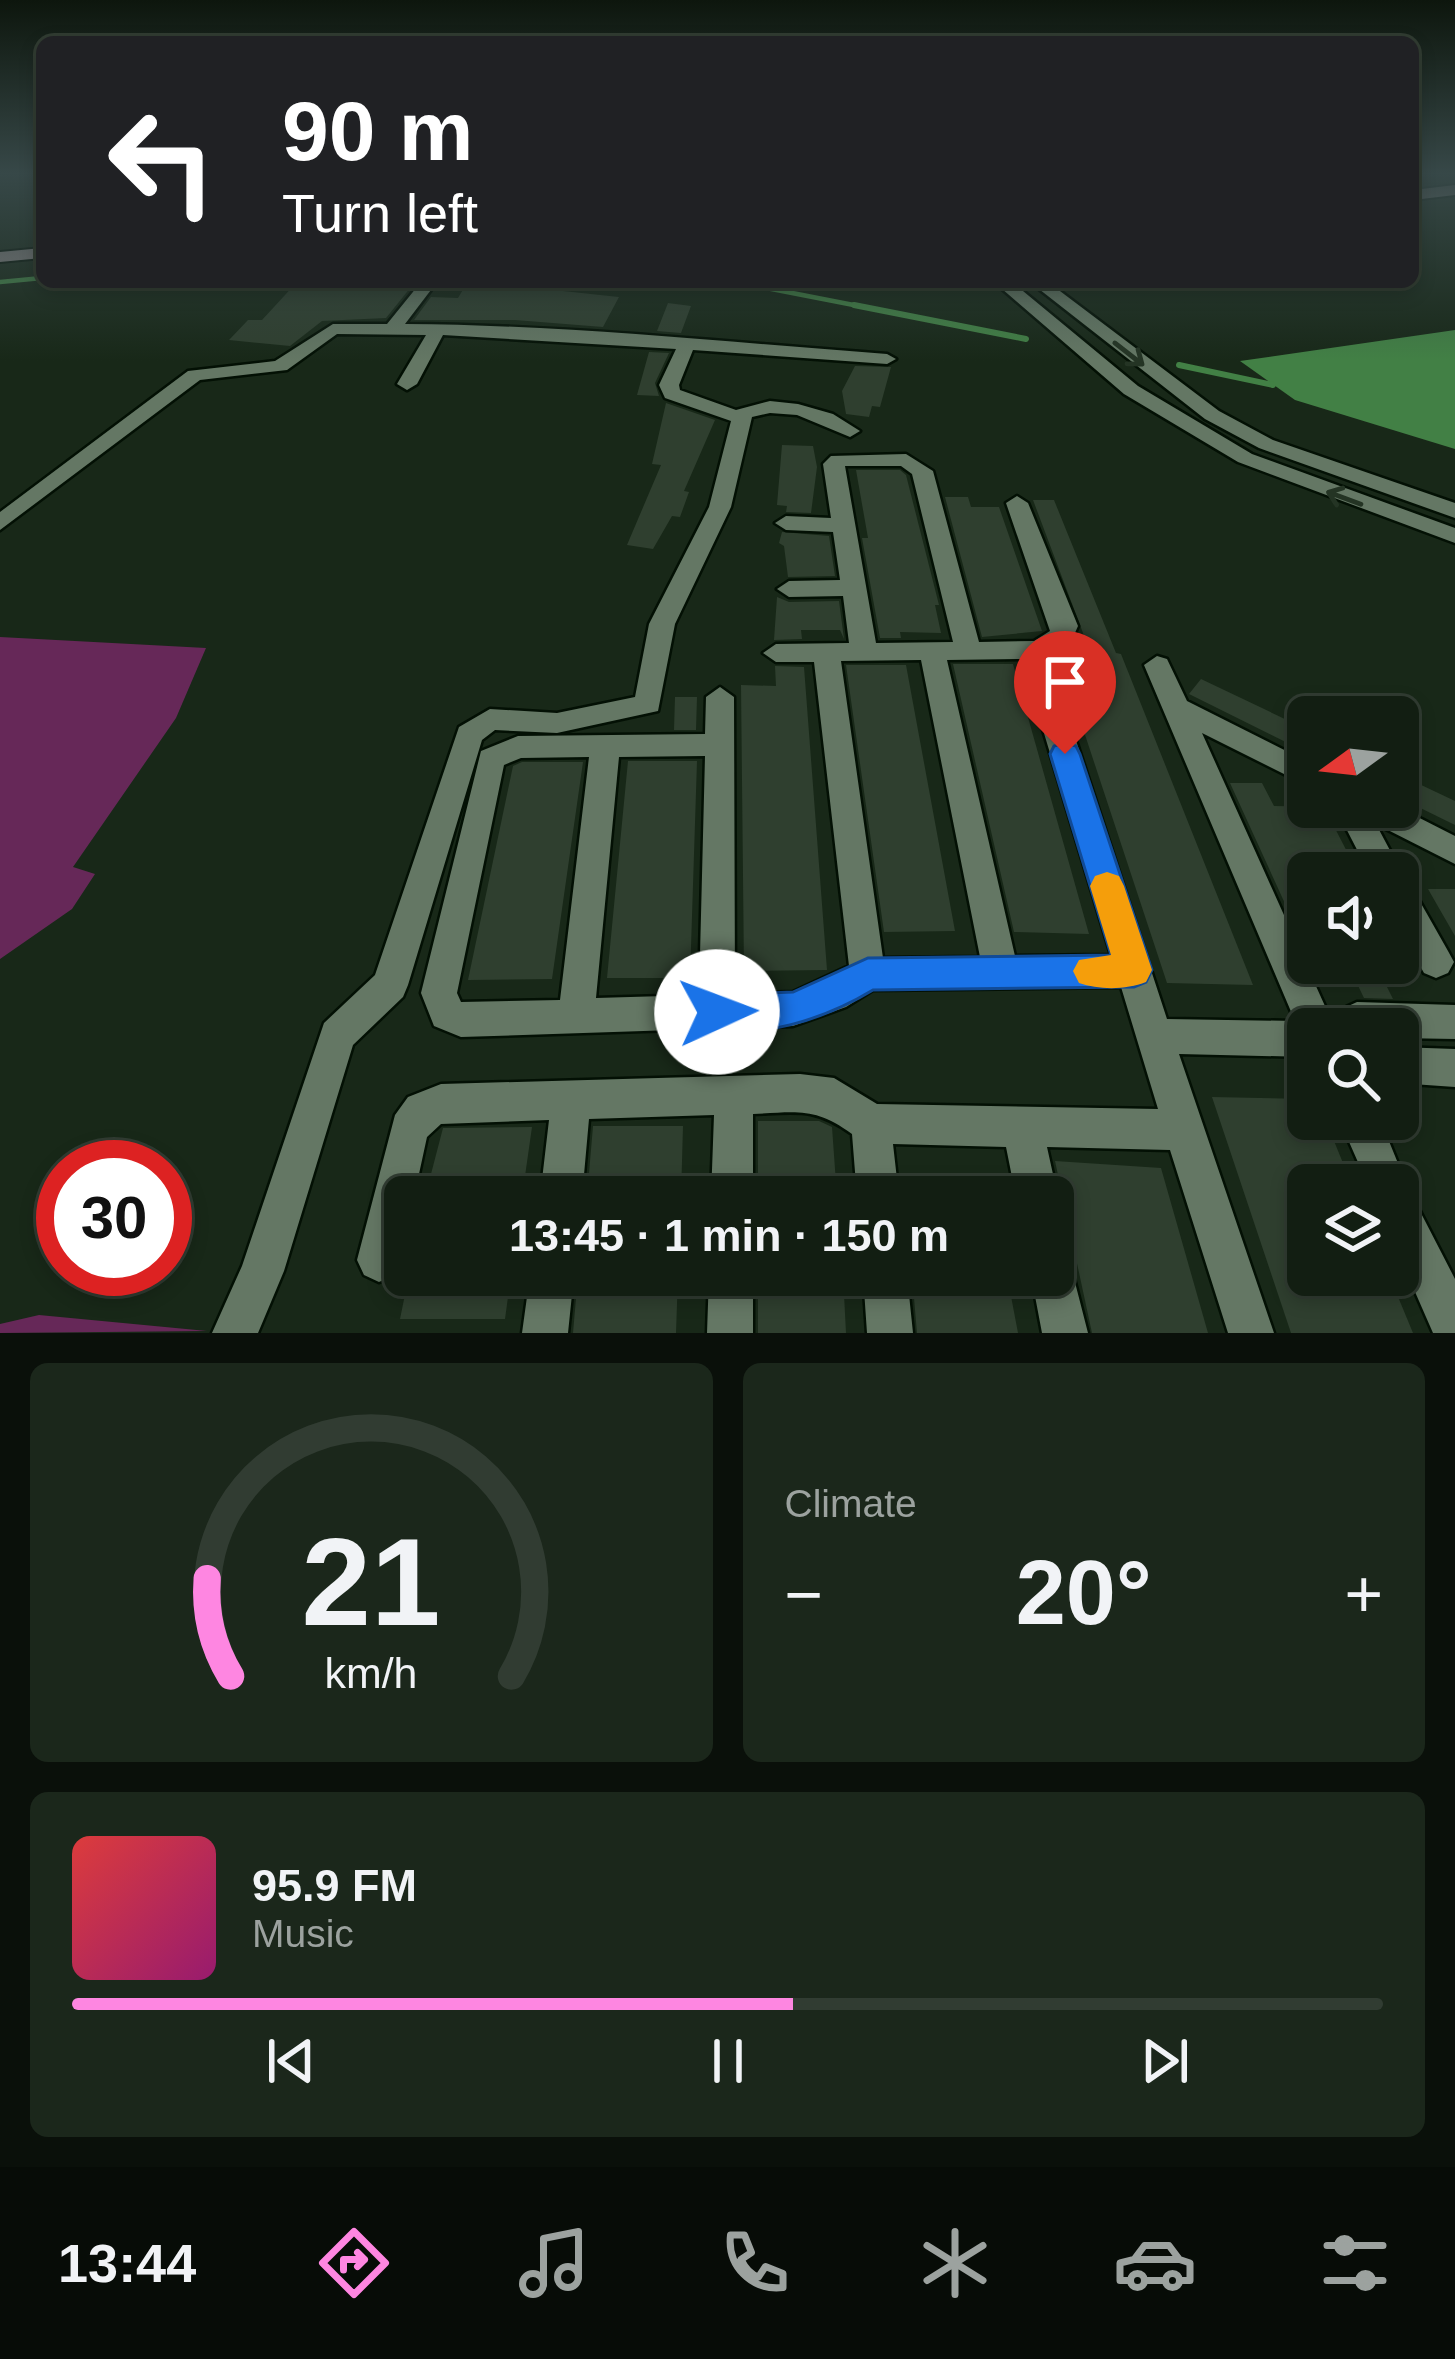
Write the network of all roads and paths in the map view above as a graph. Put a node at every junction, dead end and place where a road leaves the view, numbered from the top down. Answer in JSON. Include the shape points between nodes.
{"nodes":[{"id":1,"x":36,"y":254,"type":"edge"},
{"id":2,"x":0,"y":257,"type":"edge"},
{"id":3,"x":424,"y":288,"type":"edge"},
{"id":4,"x":1009,"y":288,"type":"edge"},
{"id":5,"x":1045,"y":288,"type":"edge"},
{"id":6,"x":393,"y":328,"type":"junction"},
{"id":7,"x":438,"y":329,"type":"junction"},
{"id":8,"x":687,"y":343,"type":"junction"},
{"id":9,"x":887,"y":359,"type":"dead end"},
{"id":10,"x":406,"y":384,"type":"dead end"},
{"id":11,"x":741,"y":418,"type":"junction"},
{"id":12,"x":850,"y":431,"type":"dead end"},
{"id":13,"x":1017,"y":503,"type":"dead end"},
{"id":14,"x":1455,"y":511,"type":"edge"},
{"id":15,"x":0,"y":523,"type":"edge"},
{"id":16,"x":786,"y":523,"type":"dead end"},
{"id":17,"x":844,"y":526,"type":"junction"},
{"id":18,"x":1455,"y":536,"type":"edge"},
{"id":19,"x":854,"y":587,"type":"junction"},
{"id":20,"x":789,"y":589,"type":"dead end"},
{"id":21,"x":1039,"y":650,"type":"junction"},
{"id":22,"x":932,"y":651,"type":"junction"},
{"id":23,"x":968,"y":651,"type":"junction"},
{"id":24,"x":826,"y":652,"type":"junction"},
{"id":25,"x":864,"y":652,"type":"junction"},
{"id":26,"x":776,"y":653,"type":"dead end"},
{"id":27,"x":1156,"y":665,"type":"dead end"},
{"id":28,"x":720,"y":697,"type":"dead end"},
{"id":29,"x":1176,"y":708,"type":"junction"},
{"id":30,"x":720,"y":745,"type":"junction"},
{"id":31,"x":605,"y":746,"type":"junction"},
{"id":32,"x":1287,"y":765,"type":"edge"},
{"id":33,"x":1412,"y":828,"type":"edge"},
{"id":34,"x":1455,"y":850,"type":"edge"},
{"id":35,"x":1419,"y":932,"type":"edge"},
{"id":36,"x":1436,"y":962,"type":"dead end"},
{"id":37,"x":1134,"y":970,"type":"junction"},
{"id":38,"x":1001,"y":972,"type":"junction"},
{"id":39,"x":868,"y":974,"type":"junction"},
{"id":40,"x":1309,"y":1008,"type":"edge"},
{"id":41,"x":717,"y":1012,"type":"junction"},
{"id":42,"x":576,"y":1016,"type":"junction"},
{"id":43,"x":1419,"y":1021,"type":"edge"},
{"id":44,"x":1455,"y":1022,"type":"edge"},
{"id":45,"x":1154,"y":1036,"type":"junction"},
{"id":46,"x":1287,"y":1039,"type":"edge"},
{"id":47,"x":1419,"y":1066,"type":"edge"},
{"id":48,"x":1455,"y":1068,"type":"edge"},
{"id":49,"x":734,"y":1095,"type":"junction"},
{"id":50,"x":572,"y":1102,"type":"junction"},
{"id":51,"x":872,"y":1124,"type":"junction"},
{"id":52,"x":1022,"y":1127,"type":"junction"},
{"id":53,"x":1184,"y":1130,"type":"junction"},
{"id":54,"x":563,"y":1176,"type":"edge"},
{"id":55,"x":732,"y":1176,"type":"edge"},
{"id":56,"x":876,"y":1176,"type":"edge"},
{"id":57,"x":1032,"y":1176,"type":"edge"},
{"id":58,"x":1419,"y":1251,"type":"edge"},
{"id":59,"x":380,"y":1260,"type":"dead end"},
{"id":60,"x":549,"y":1296,"type":"edge"},
{"id":61,"x":730,"y":1296,"type":"edge"},
{"id":62,"x":887,"y":1296,"type":"edge"},
{"id":63,"x":1057,"y":1296,"type":"edge"},
{"id":64,"x":1455,"y":1329,"type":"edge"},
{"id":65,"x":235,"y":1333,"type":"edge"},
{"id":66,"x":545,"y":1333,"type":"edge"},
{"id":67,"x":730,"y":1333,"type":"edge"},
{"id":68,"x":890,"y":1333,"type":"edge"},
{"id":69,"x":1065,"y":1333,"type":"edge"},
{"id":70,"x":1251,"y":1333,"type":"edge"}],
"edges":[{"from":1,"to":2,"type":"main road"},
{"from":3,"to":6,"type":"street"},
{"from":18,"to":4,"type":"street","one_way":true,"via":[[1245,458],[1131,390]]},
{"from":5,"to":14,"type":"street","one_way":true,"via":[[1230,424],[1340,473]]},
{"from":6,"to":7,"type":"street"},
{"from":6,"to":15,"type":"street","via":[[333,329],[280,366],[194,375]]},
{"from":7,"to":8,"type":"street"},
{"from":7,"to":10,"type":"street"},
{"from":8,"to":9,"type":"street"},
{"from":8,"to":11,"type":"street","via":[[672,394]]},
{"from":11,"to":12,"type":"street","via":[[756,408],[793,410]]},
{"from":11,"to":65,"type":"street","via":[[720,507],[662,623],[648,704],[556,723],[490,719],[469,734],[390,985],[337,1035]]},
{"from":13,"to":21,"type":"street","via":[[1065,626]]},
{"from":16,"to":17,"type":"street"},
{"from":17,"to":19,"type":"street"},
{"from":17,"to":23,"type":"street","via":[[838,460],[917,464]]},
{"from":19,"to":20,"type":"street"},
{"from":19,"to":25,"type":"street"},
{"from":21,"to":23,"type":"street"},
{"from":21,"to":37,"type":"street"},
{"from":22,"to":23,"type":"street"},
{"from":22,"to":25,"type":"street"},
{"from":22,"to":38,"type":"street"},
{"from":24,"to":25,"type":"street"},
{"from":24,"to":26,"type":"street"},
{"from":24,"to":39,"type":"street"},
{"from":27,"to":29,"type":"street"},
{"from":28,"to":30,"type":"street"},
{"from":29,"to":32,"type":"street"},
{"from":29,"to":40,"type":"street"},
{"from":30,"to":31,"type":"street"},
{"from":30,"to":41,"type":"street"},
{"from":31,"to":42,"type":"street"},
{"from":31,"to":42,"type":"street","via":[[518,747],[491,759],[439,993],[447,1014],[461,1020]]},
{"from":33,"to":34,"type":"street"},
{"from":35,"to":36,"type":"street"},
{"from":37,"to":38,"type":"street"},
{"from":37,"to":45,"type":"street"},
{"from":38,"to":39,"type":"street"},
{"from":39,"to":41,"type":"street","via":[[793,1009]]},
{"from":41,"to":42,"type":"street"},
{"from":43,"to":44,"type":"street"},
{"from":45,"to":46,"type":"street"},
{"from":45,"to":53,"type":"street"},
{"from":47,"to":48,"type":"street"},
{"from":49,"to":50,"type":"street"},
{"from":49,"to":51,"type":"street","via":[[834,1097]]},
{"from":49,"to":55,"type":"street"},
{"from":50,"to":54,"type":"street"},
{"from":50,"to":59,"type":"street","via":[[441,1104],[422,1112],[409,1129]]},
{"from":51,"to":52,"type":"street"},
{"from":51,"to":56,"type":"street"},
{"from":52,"to":53,"type":"street"},
{"from":52,"to":57,"type":"street"},
{"from":53,"to":70,"type":"street"},
{"from":58,"to":64,"type":"street"},
{"from":60,"to":66,"type":"street"},
{"from":61,"to":67,"type":"street"},
{"from":62,"to":68,"type":"street"},
{"from":63,"to":69,"type":"street"}]}
